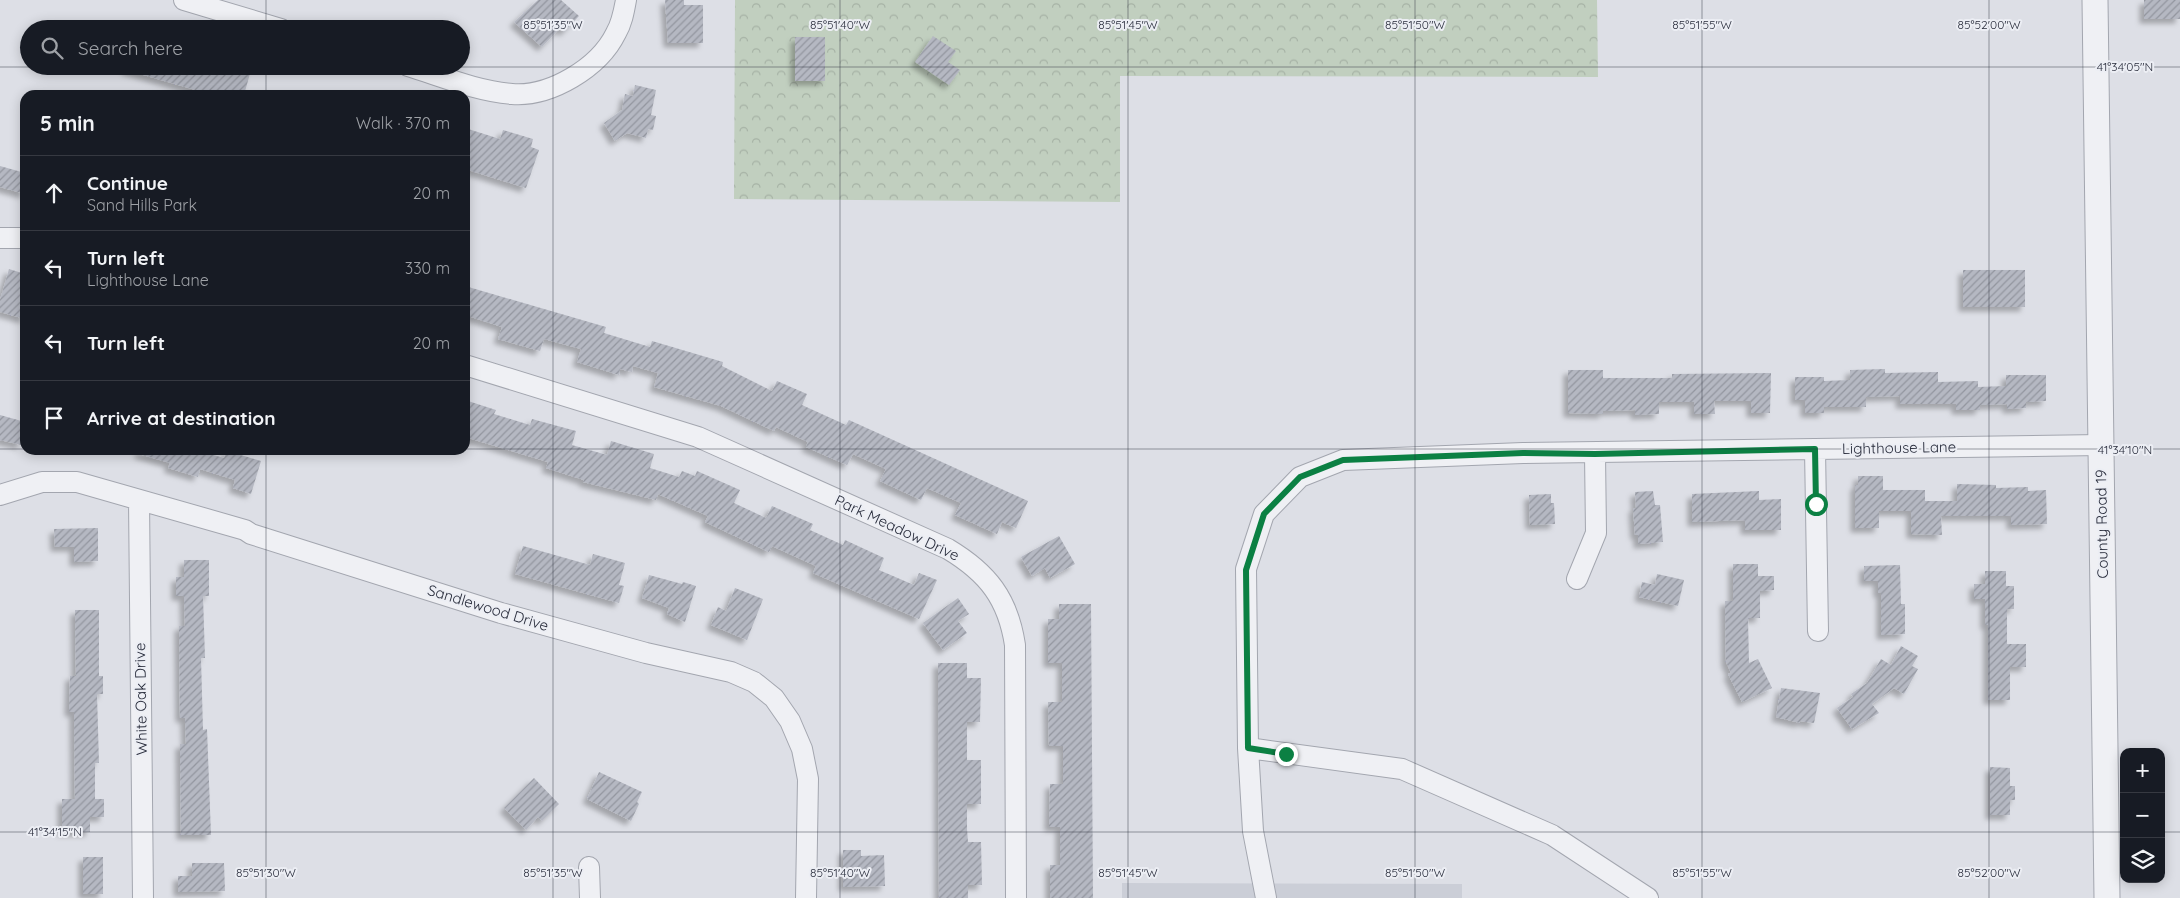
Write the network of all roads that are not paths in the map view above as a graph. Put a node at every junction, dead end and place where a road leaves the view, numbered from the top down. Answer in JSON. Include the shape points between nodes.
{"nodes":[{"id":1,"x":184,"y":0,"type":"edge"},
{"id":2,"x":626,"y":0,"type":"edge"},
{"id":3,"x":2095,"y":0,"type":"edge"},
{"id":4,"x":251,"y":20,"type":"edge"},
{"id":5,"x":438,"y":75,"type":"edge"},
{"id":6,"x":0,"y":238,"type":"edge"},
{"id":7,"x":20,"y":238,"type":"edge"},
{"id":8,"x":470,"y":366,"type":"edge"},
{"id":9,"x":2101,"y":445,"type":"junction"},
{"id":10,"x":1815,"y":449,"type":"junction"},
{"id":11,"x":1595,"y":454,"type":"junction"},
{"id":12,"x":0,"y":495,"type":"edge"},
{"id":13,"x":139,"y":500,"type":"junction"},
{"id":14,"x":1577,"y":579,"type":"dead end"},
{"id":15,"x":1818,"y":632,"type":"dead end"},
{"id":16,"x":1248,"y":748,"type":"junction"},
{"id":17,"x":589,"y":867,"type":"dead end"},
{"id":18,"x":143,"y":898,"type":"edge"},
{"id":19,"x":590,"y":898,"type":"edge"},
{"id":20,"x":806,"y":898,"type":"edge"},
{"id":21,"x":1016,"y":898,"type":"edge"},
{"id":22,"x":1266,"y":898,"type":"edge"},
{"id":23,"x":1648,"y":898,"type":"edge"},
{"id":24,"x":2106,"y":898,"type":"edge"}],
"edges":[{"from":1,"to":4,"type":"street"},
{"from":2,"to":5,"type":"street","via":[[616,34],[603,52],[593,63],[552,88],[514,94]]},
{"from":3,"to":9,"type":"street","name":"County Road 19"},
{"from":6,"to":7,"type":"street"},
{"from":8,"to":21,"type":"street","name":"Park Meadow Drive","via":[[698,436],[948,549],[981,572],[1006,609],[1015,646]]},
{"from":9,"to":10,"type":"street","name":"Lighthouse Lane"},
{"from":9,"to":24,"type":"street","name":"County Road 19"},
{"from":10,"to":11,"type":"street","name":"Lighthouse Lane"},
{"from":10,"to":15,"type":"street"},
{"from":11,"to":14,"type":"street","via":[[1596,533]]},
{"from":11,"to":16,"type":"street","name":"Lighthouse Lane","via":[[1523,453],[1343,460],[1300,477],[1264,514],[1246,570]]},
{"from":12,"to":13,"type":"street","name":"Sandlewood Drive","via":[[42,482],[60,481],[93,486]]},
{"from":13,"to":18,"type":"street","name":"White Oak Drive"},
{"from":13,"to":20,"type":"street","name":"Sandlewood Drive","via":[[245,530],[501,613],[646,653],[731,672],[754,682],[774,698],[790,721],[805,764],[808,788]]},
{"from":16,"to":22,"type":"street","name":"Lighthouse Lane","via":[[1253,831]]},
{"from":16,"to":23,"type":"street","via":[[1402,769],[1552,835]]},
{"from":17,"to":19,"type":"street"}]}
